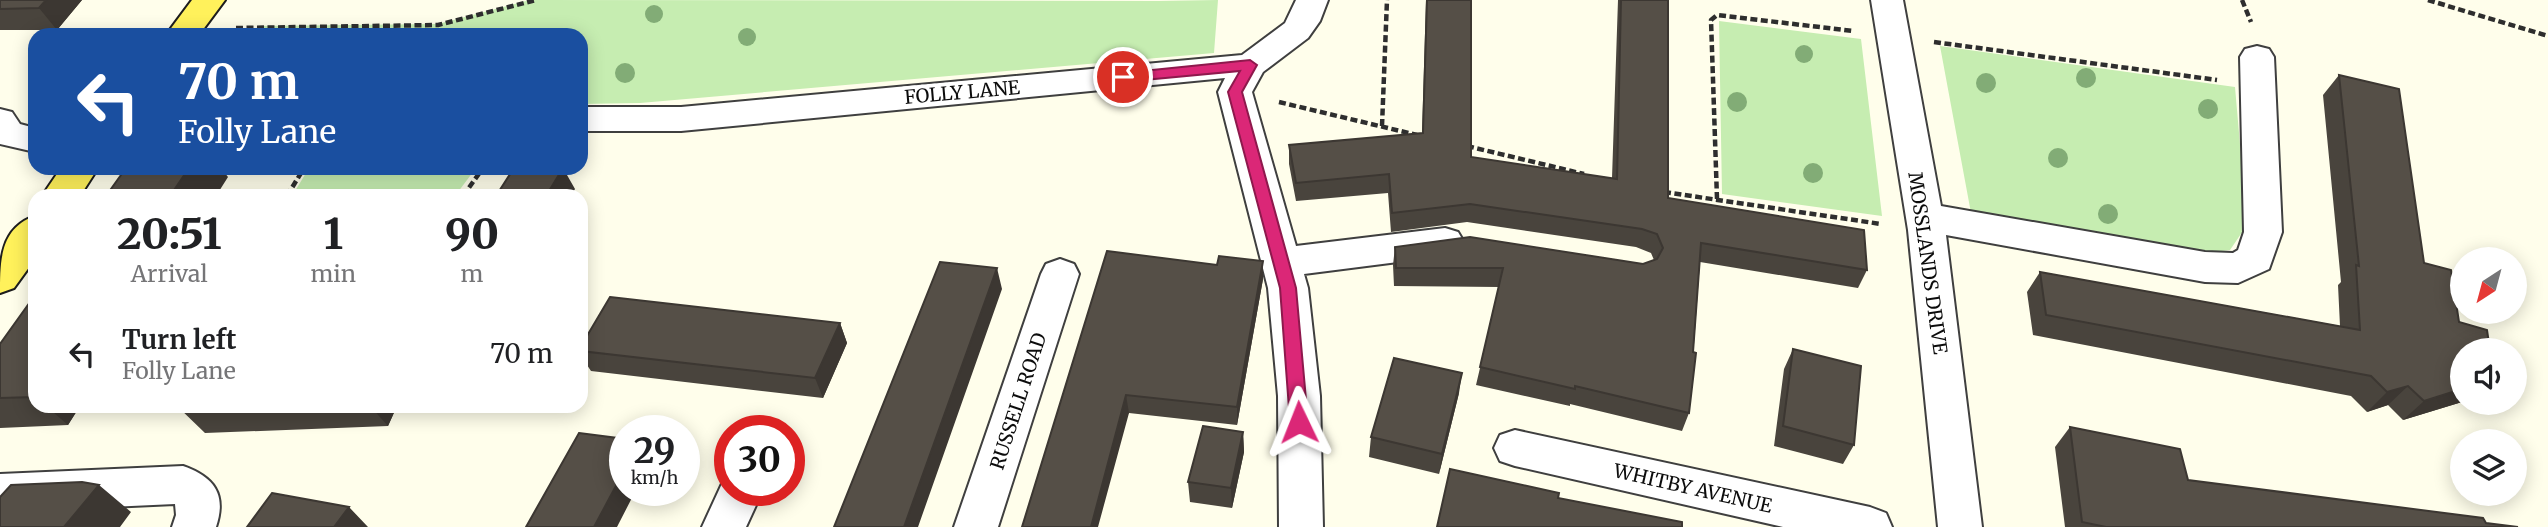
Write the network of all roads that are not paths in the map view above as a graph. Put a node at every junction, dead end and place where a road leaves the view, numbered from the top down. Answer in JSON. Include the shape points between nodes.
{"nodes":[{"id":1,"x":209,"y":0,"type":"edge"},
{"id":2,"x":1312,"y":0,"type":"edge"},
{"id":3,"x":1887,"y":0,"type":"edge"},
{"id":4,"x":187,"y":28,"type":"edge"},
{"id":5,"x":2257,"y":57,"type":"dead end"},
{"id":6,"x":1243,"y":78,"type":"junction"},
{"id":7,"x":588,"y":119,"type":"edge"},
{"id":8,"x":0,"y":121,"type":"edge"},
{"id":9,"x":28,"y":138,"type":"edge"},
{"id":10,"x":1926,"y":224,"type":"junction"},
{"id":11,"x":28,"y":240,"type":"edge"},
{"id":12,"x":1480,"y":241,"type":"edge"},
{"id":13,"x":1281,"y":262,"type":"junction"},
{"id":14,"x":1060,"y":274,"type":"dead end"},
{"id":15,"x":0,"y":278,"type":"edge"},
{"id":16,"x":1515,"y":448,"type":"dead end"},
{"id":17,"x":0,"y":493,"type":"edge"},
{"id":18,"x":734,"y":506,"type":"edge"},
{"id":19,"x":194,"y":527,"type":"edge"},
{"id":20,"x":724,"y":527,"type":"edge"},
{"id":21,"x":976,"y":527,"type":"edge"},
{"id":22,"x":1301,"y":527,"type":"edge"},
{"id":23,"x":1870,"y":527,"type":"edge"},
{"id":24,"x":1960,"y":527,"type":"edge"}],
"edges":[{"from":1,"to":4,"type":"main road"},
{"from":2,"to":6,"type":"street","name":"FOLLY LANE","via":[[1310,14],[1289,40]]},
{"from":3,"to":10,"type":"street","name":"MOSSLANDS DRIVE"},
{"from":5,"to":10,"type":"street","via":[[2263,232],[2255,259],[2238,268],[2205,267]]},
{"from":6,"to":7,"type":"street","name":"FOLLY LANE","via":[[681,119]]},
{"from":6,"to":13,"type":"street"},
{"from":8,"to":9,"type":"street","via":[[8,134]]},
{"from":10,"to":24,"type":"street","name":"MOSSLANDS DRIVE"},
{"from":11,"to":15,"type":"main road"},
{"from":12,"to":13,"type":"street"},
{"from":13,"to":22,"type":"street","via":[[1288,288],[1298,396]]},
{"from":14,"to":21,"type":"street","name":"RUSSELL ROAD"},
{"from":16,"to":23,"type":"street","name":"WHITBY AVENUE"},
{"from":17,"to":19,"type":"street","via":[[183,485],[197,496]]},
{"from":18,"to":20,"type":"street"}]}
